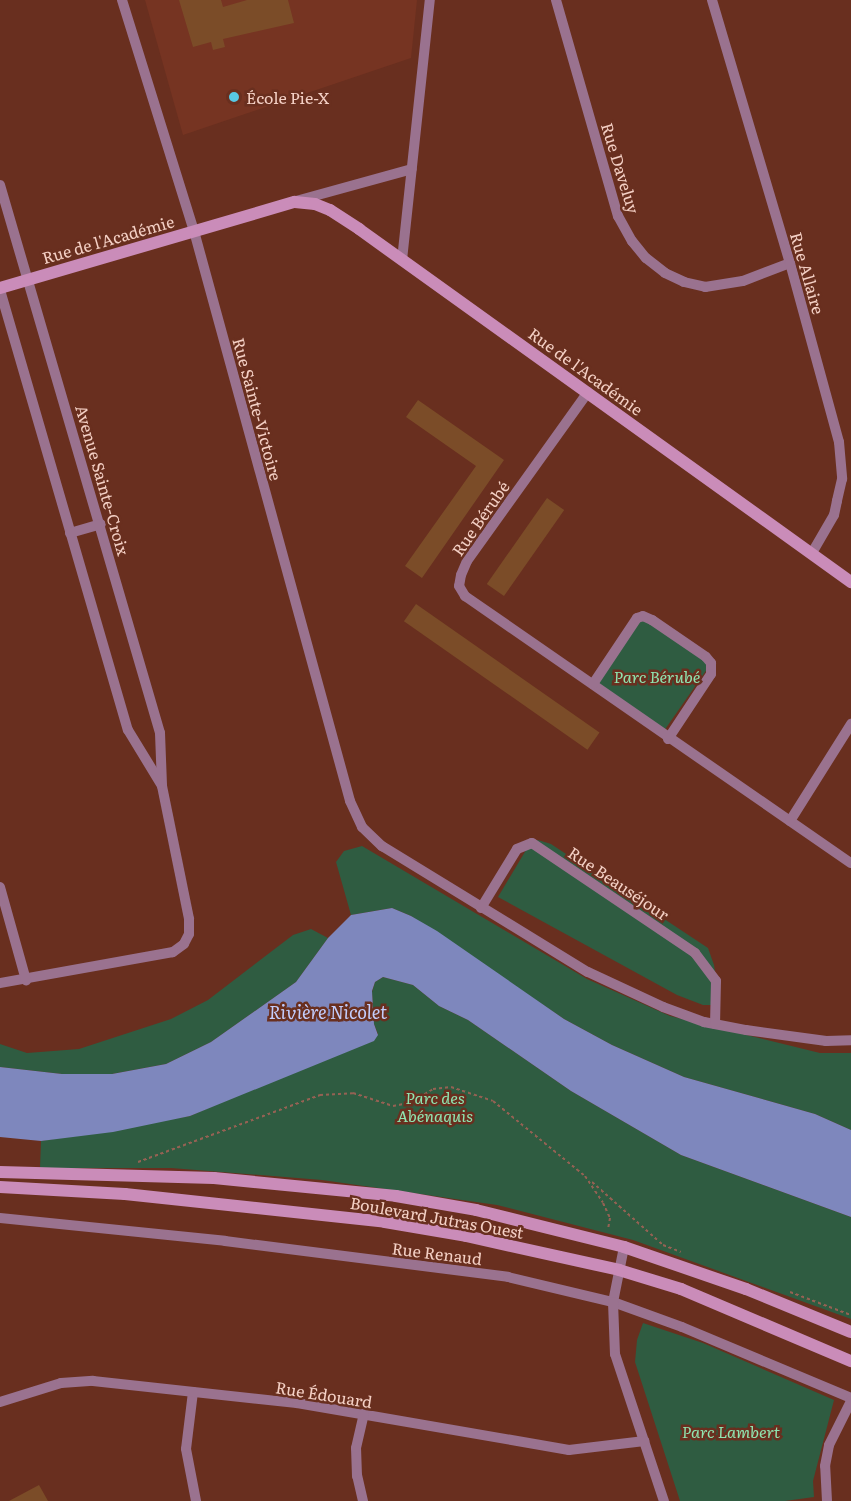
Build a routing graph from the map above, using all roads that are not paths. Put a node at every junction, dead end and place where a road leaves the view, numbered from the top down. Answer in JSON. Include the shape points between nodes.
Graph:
{"nodes":[{"id":1,"x":122,"y":0,"type":"edge"},
{"id":2,"x":430,"y":0,"type":"edge"},
{"id":3,"x":556,"y":0,"type":"edge"},
{"id":4,"x":712,"y":0,"type":"edge"},
{"id":5,"x":412,"y":169,"type":"junction"},
{"id":6,"x":0,"y":184,"type":"edge"},
{"id":7,"x":295,"y":202,"type":"junction"},
{"id":8,"x":194,"y":231,"type":"junction"},
{"id":9,"x":402,"y":260,"type":"junction"},
{"id":10,"x":790,"y":263,"type":"junction"},
{"id":11,"x":28,"y":280,"type":"junction"},
{"id":12,"x":0,"y":289,"type":"edge"},
{"id":13,"x":588,"y":392,"type":"junction"},
{"id":14,"x":101,"y":524,"type":"junction"},
{"id":15,"x":70,"y":533,"type":"junction"},
{"id":16,"x":812,"y":553,"type":"junction"},
{"id":17,"x":851,"y":582,"type":"edge"},
{"id":18,"x":593,"y":684,"type":"junction"},
{"id":19,"x":851,"y":724,"type":"edge"},
{"id":20,"x":668,"y":739,"type":"junction"},
{"id":21,"x":162,"y":786,"type":"junction"},
{"id":22,"x":790,"y":820,"type":"junction"},
{"id":23,"x":851,"y":863,"type":"edge"},
{"id":24,"x":0,"y":887,"type":"edge"},
{"id":25,"x":482,"y":908,"type":"junction"},
{"id":26,"x":26,"y":980,"type":"junction"},
{"id":27,"x":0,"y":983,"type":"edge"},
{"id":28,"x":715,"y":1024,"type":"junction"},
{"id":29,"x":851,"y":1040,"type":"edge"},
{"id":30,"x":0,"y":1172,"type":"edge"},
{"id":31,"x":0,"y":1186,"type":"edge"},
{"id":32,"x":0,"y":1218,"type":"edge"},
{"id":33,"x":624,"y":1247,"type":"junction"},
{"id":34,"x":619,"y":1270,"type":"junction"},
{"id":35,"x":613,"y":1302,"type":"junction"},
{"id":36,"x":851,"y":1332,"type":"edge"},
{"id":37,"x":851,"y":1361,"type":"edge"},
{"id":38,"x":193,"y":1392,"type":"junction"},
{"id":39,"x":851,"y":1400,"type":"edge"},
{"id":40,"x":0,"y":1402,"type":"edge"},
{"id":41,"x":364,"y":1414,"type":"junction"},
{"id":42,"x":644,"y":1441,"type":"junction"},
{"id":43,"x":196,"y":1501,"type":"edge"},
{"id":44,"x":363,"y":1501,"type":"edge"},
{"id":45,"x":664,"y":1501,"type":"edge"},
{"id":46,"x":827,"y":1501,"type":"edge"}],
"edges":[{"from":1,"to":8,"type":"street","name":"Rue Sainte-Victoire"},
{"from":2,"to":5,"type":"street"},
{"from":3,"to":10,"type":"street","name":"Rue Daveluy","via":[[618,216],[646,258],[665,273],[705,287],[743,281]]},
{"from":4,"to":10,"type":"street","name":"Rue Allaire"},
{"from":5,"to":7,"type":"street","name":"Rue de l'Académie"},
{"from":5,"to":9,"type":"street"},
{"from":6,"to":11,"type":"street","name":"Avenue Sainte-Croix"},
{"from":7,"to":8,"type":"main road","name":"Rue de l'Académie"},
{"from":7,"to":9,"type":"main road","name":"Rue de l'Académie","via":[[330,210]]},
{"from":8,"to":11,"type":"main road","name":"Rue de l'Académie"},
{"from":8,"to":25,"type":"street","name":"Rue Sainte-Victoire","via":[[350,801],[362,827],[382,846]]},
{"from":9,"to":13,"type":"main road","name":"Rue de l'Académie"},
{"from":10,"to":16,"type":"street","name":"Rue Allaire","via":[[842,462],[834,515]]},
{"from":11,"to":12,"type":"main road","name":"Rue de l'Académie"},
{"from":11,"to":14,"type":"street","name":"Avenue Sainte-Croix"},
{"from":12,"to":15,"type":"street","name":"Avenue Sainte-Croix"},
{"from":13,"to":16,"type":"main road","name":"Rue de l'Académie"},
{"from":13,"to":18,"type":"street","name":"Rue Bérubé","via":[[467,561],[459,586],[465,596]]},
{"from":14,"to":15,"type":"street"},
{"from":14,"to":21,"type":"street","name":"Avenue Sainte-Croix","via":[[160,733]]},
{"from":15,"to":21,"type":"street","name":"Avenue Sainte-Croix","via":[[128,730]]},
{"from":16,"to":17,"type":"main road","name":"Rue de l'Académie"},
{"from":18,"to":20,"type":"street","name":"Rue Bérubé"},
{"from":18,"to":20,"type":"street","via":[[637,618],[643,616],[706,657],[711,663],[711,674]]},
{"from":19,"to":22,"type":"street"},
{"from":20,"to":22,"type":"street","name":"Rue Bérubé"},
{"from":21,"to":26,"type":"street","name":"Avenue Sainte-Croix","via":[[189,920],[184,944],[173,952]]},
{"from":22,"to":23,"type":"street","name":"Rue Bérubé"},
{"from":24,"to":26,"type":"street"},
{"from":25,"to":28,"type":"street","via":[[588,972],[663,1007]]},
{"from":25,"to":28,"type":"street","name":"Rue Beauséjour","via":[[517,849],[532,843],[695,953],[716,981]]},
{"from":26,"to":27,"type":"street"},
{"from":28,"to":29,"type":"street","via":[[793,1037]]},
{"from":30,"to":33,"type":"main road","name":"Boulevard Jutras Ouest","via":[[214,1178],[385,1195],[476,1209]]},
{"from":31,"to":34,"type":"main road","name":"Boulevard Jutras Ouest","via":[[125,1194],[385,1222]]},
{"from":32,"to":35,"type":"street","name":"Rue Renaud","via":[[491,1274]]},
{"from":33,"to":34,"type":"street"},
{"from":33,"to":36,"type":"main road","name":"Boulevard Jutras Ouest","via":[[746,1289]]},
{"from":34,"to":35,"type":"street"},
{"from":34,"to":37,"type":"main road","name":"Boulevard Jutras Ouest","via":[[681,1289]]},
{"from":35,"to":39,"type":"street","name":"Rue Renaud","via":[[710,1337]]},
{"from":35,"to":42,"type":"street","via":[[615,1354]]},
{"from":38,"to":40,"type":"street","name":"Rue Édouard","via":[[77,1382],[61,1383]]},
{"from":38,"to":41,"type":"street","name":"Rue Édouard"},
{"from":38,"to":43,"type":"street","via":[[186,1449]]},
{"from":39,"to":46,"type":"street","via":[[829,1445],[825,1466]]},
{"from":41,"to":42,"type":"street","name":"Rue Édouard","via":[[569,1450]]},
{"from":41,"to":44,"type":"street","via":[[356,1448]]},
{"from":42,"to":45,"type":"street"}]}
